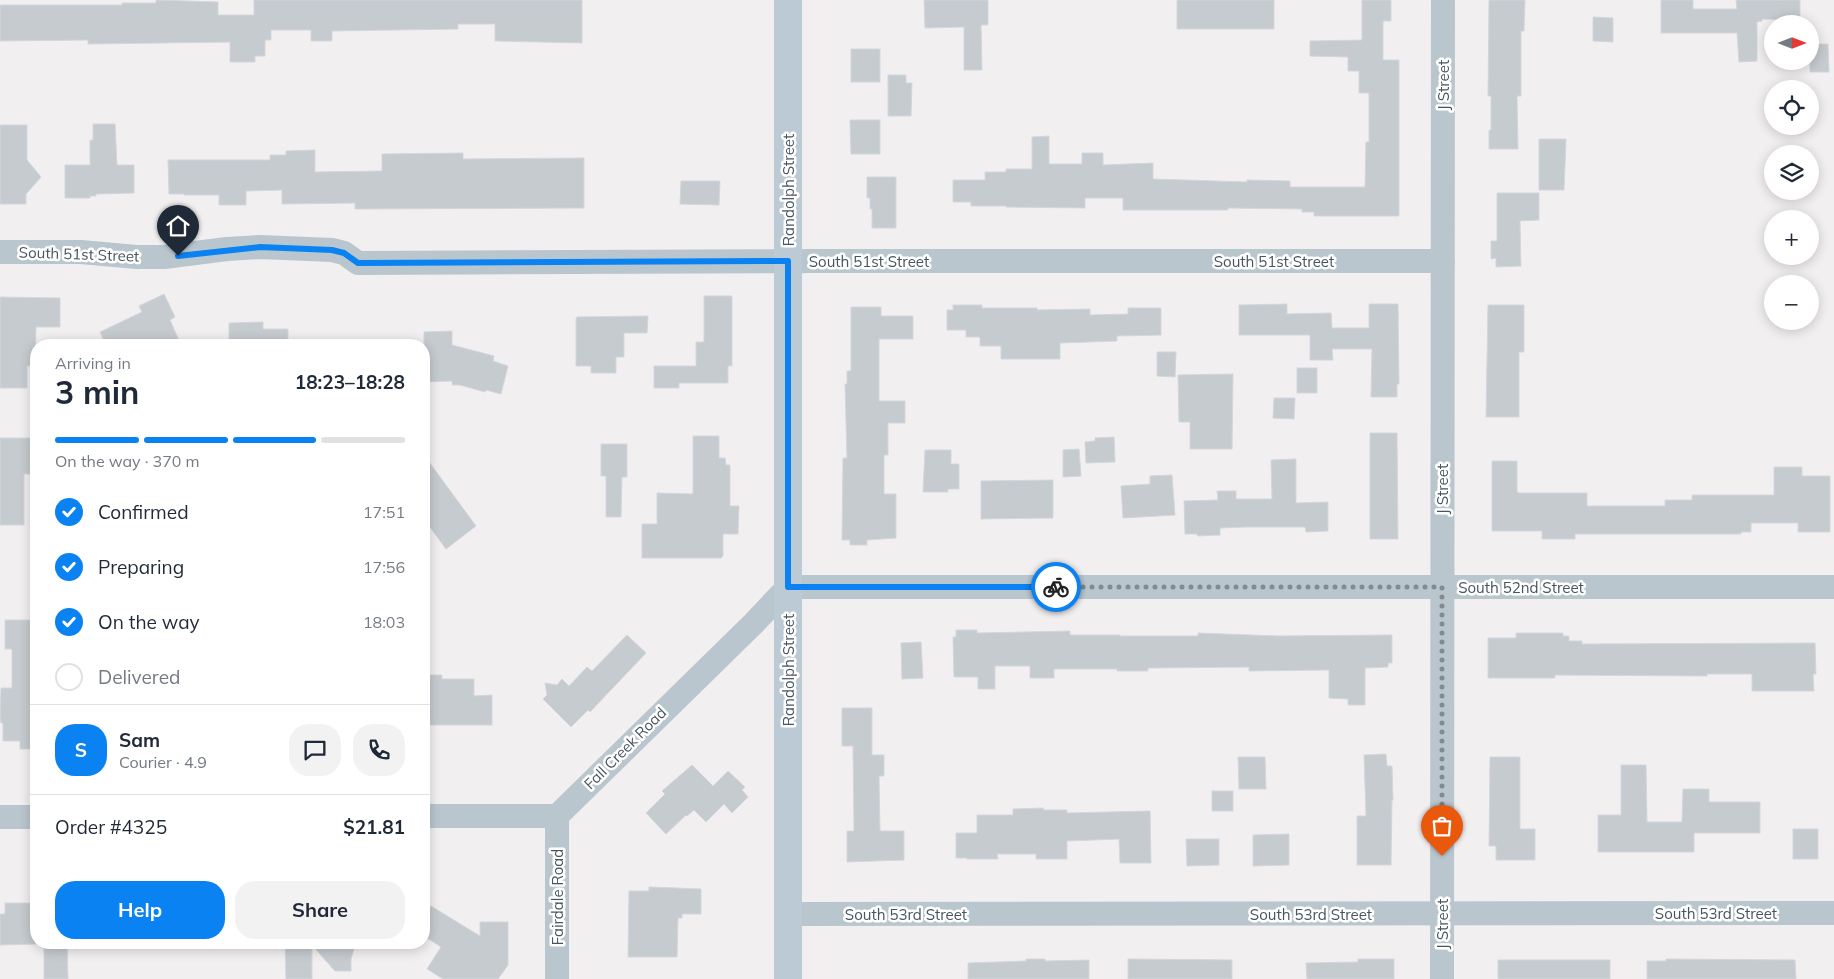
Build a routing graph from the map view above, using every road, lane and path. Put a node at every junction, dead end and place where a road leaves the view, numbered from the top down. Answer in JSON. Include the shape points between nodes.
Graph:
{"nodes":[{"id":1,"x":788,"y":0,"type":"edge"},
{"id":2,"x":1443,"y":0,"type":"edge"},
{"id":3,"x":0,"y":252,"type":"edge"},
{"id":4,"x":788,"y":261,"type":"junction"},
{"id":5,"x":1443,"y":261,"type":"junction"},
{"id":6,"x":1834,"y":586,"type":"edge"},
{"id":7,"x":788,"y":587,"type":"junction"},
{"id":8,"x":1442,"y":587,"type":"junction"},
{"id":9,"x":430,"y":816,"type":"edge"},
{"id":10,"x":557,"y":816,"type":"junction"},
{"id":11,"x":0,"y":817,"type":"edge"},
{"id":12,"x":30,"y":817,"type":"edge"},
{"id":13,"x":1834,"y":913,"type":"edge"},
{"id":14,"x":788,"y":914,"type":"junction"},
{"id":15,"x":1442,"y":914,"type":"junction"},
{"id":16,"x":557,"y":979,"type":"edge"},
{"id":17,"x":788,"y":979,"type":"edge"},
{"id":18,"x":1442,"y":979,"type":"edge"}],
"edges":[{"from":1,"to":4,"type":"main road","name":"Randolph Street"},
{"from":2,"to":5,"type":"street","name":"J Street"},
{"from":3,"to":4,"type":"street","name":"South 51st Street","via":[[164,257],[260,247],[332,250],[344,253],[358,263]]},
{"from":4,"to":5,"type":"street","name":"South 51st Street"},
{"from":4,"to":7,"type":"main road","name":"Randolph Street"},
{"from":5,"to":8,"type":"street","name":"J Street"},
{"from":6,"to":8,"type":"street","name":"South 52nd Street"},
{"from":7,"to":8,"type":"street","name":"South 52nd Street"},
{"from":7,"to":10,"type":"street","name":"Fall Creek Road"},
{"from":7,"to":14,"type":"main road","name":"Randolph Street"},
{"from":8,"to":15,"type":"street","name":"J Street"},
{"from":9,"to":10,"type":"street"},
{"from":10,"to":16,"type":"street","name":"Fairdale Road"},
{"from":11,"to":12,"type":"street"},
{"from":13,"to":15,"type":"street","name":"South 53rd Street"},
{"from":14,"to":15,"type":"street","name":"South 53rd Street"},
{"from":14,"to":17,"type":"main road","name":"Randolph Street"},
{"from":15,"to":18,"type":"street","name":"J Street"}]}
